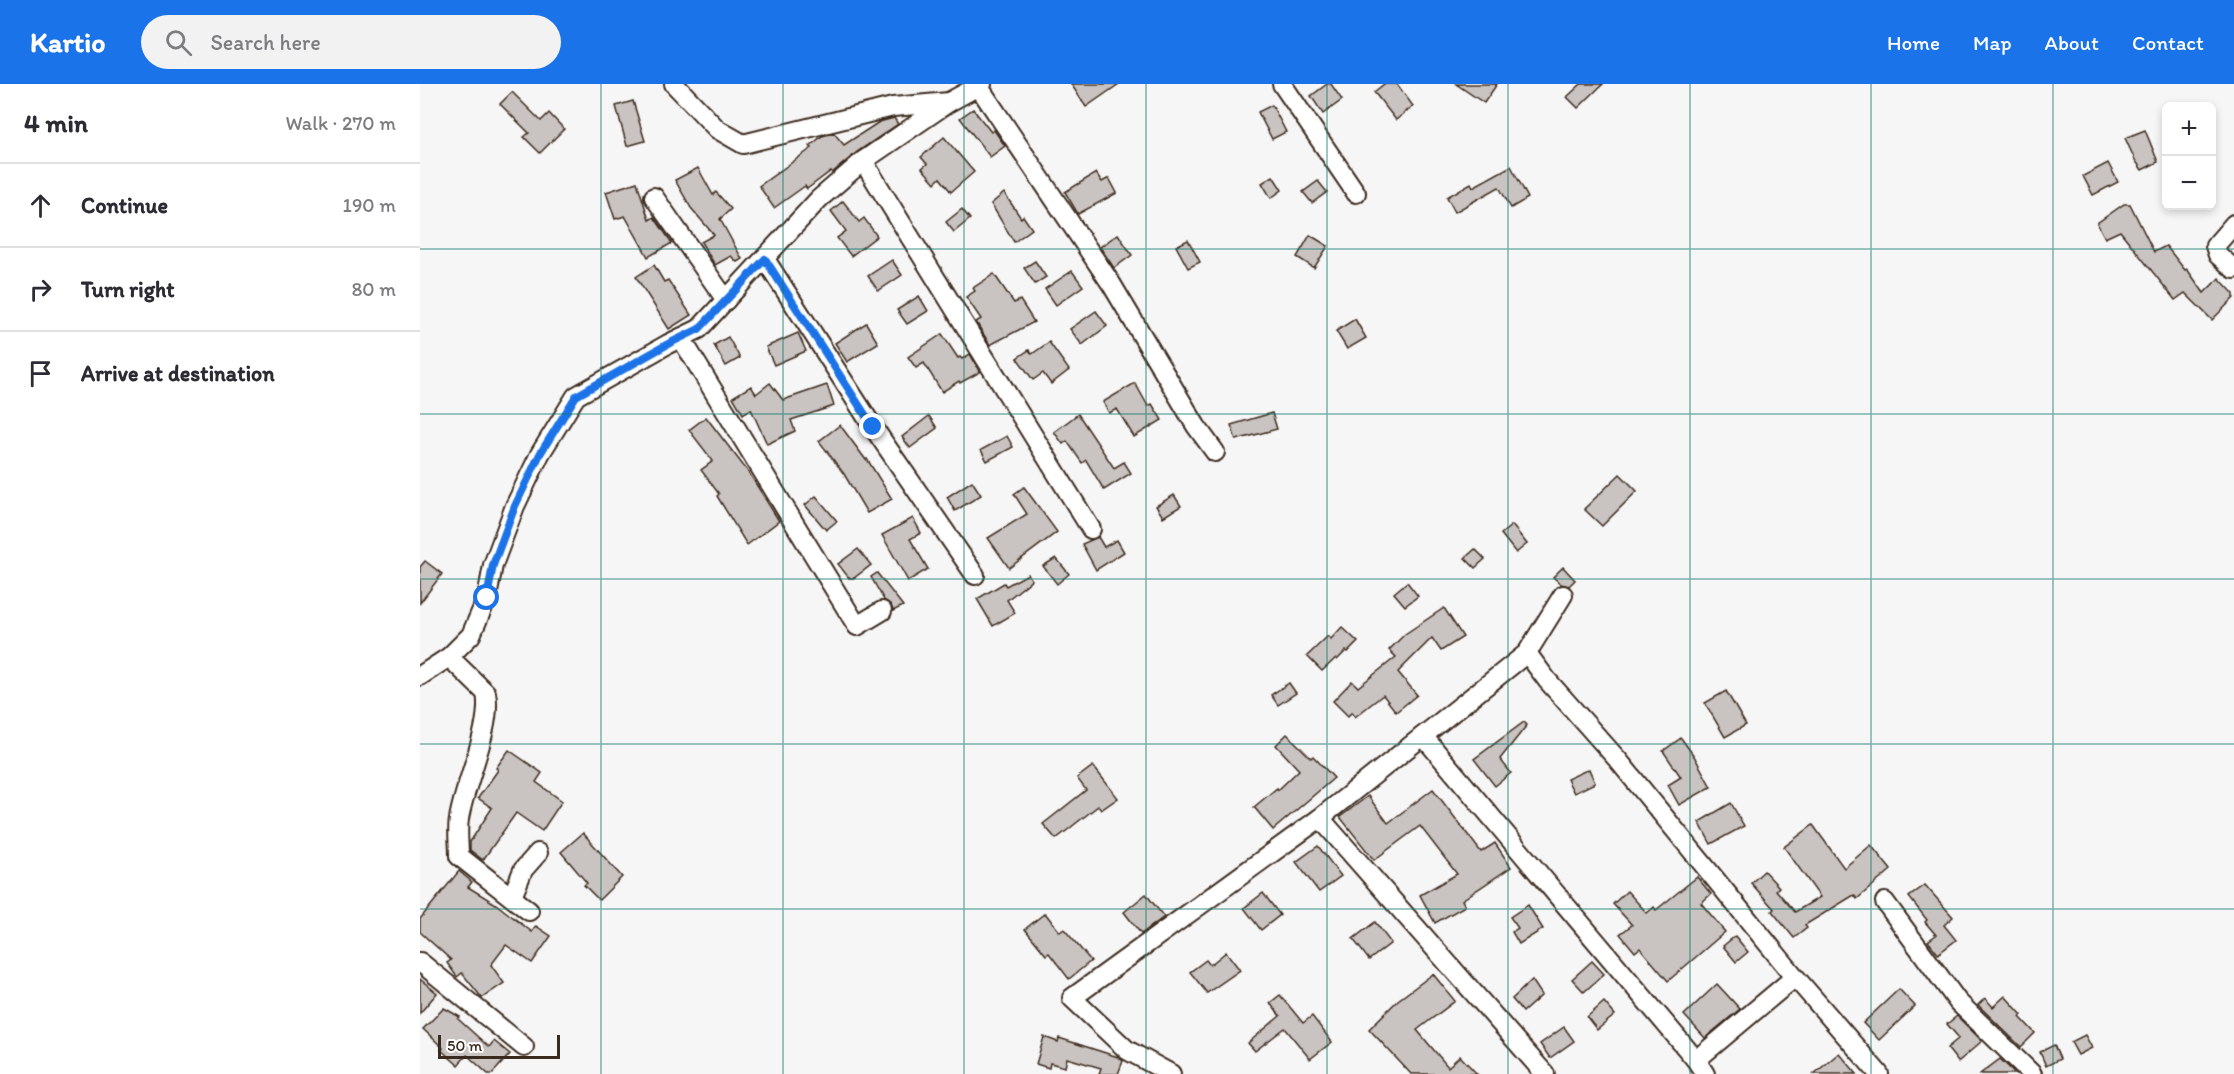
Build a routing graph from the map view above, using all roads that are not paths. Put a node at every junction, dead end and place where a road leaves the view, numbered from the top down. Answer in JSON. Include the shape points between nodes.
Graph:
{"nodes":[{"id":1,"x":674,"y":84,"type":"edge"},
{"id":2,"x":1282,"y":84,"type":"edge"},
{"id":3,"x":980,"y":85,"type":"edge"},
{"id":4,"x":949,"y":102,"type":"junction"},
{"id":5,"x":863,"y":161,"type":"junction"},
{"id":6,"x":1356,"y":193,"type":"dead end"},
{"id":7,"x":654,"y":197,"type":"dead end"},
{"id":8,"x":2234,"y":224,"type":"edge"},
{"id":9,"x":765,"y":259,"type":"junction"},
{"id":10,"x":2234,"y":269,"type":"edge"},
{"id":11,"x":726,"y":300,"type":"junction"},
{"id":12,"x":681,"y":338,"type":"junction"},
{"id":13,"x":1215,"y":452,"type":"dead end"},
{"id":14,"x":1091,"y":529,"type":"dead end"},
{"id":15,"x":975,"y":575,"type":"dead end"},
{"id":16,"x":1563,"y":595,"type":"dead end"},
{"id":17,"x":882,"y":611,"type":"dead end"},
{"id":18,"x":1527,"y":653,"type":"junction"},
{"id":19,"x":449,"y":657,"type":"junction"},
{"id":20,"x":420,"y":676,"type":"edge"},
{"id":21,"x":1423,"y":736,"type":"junction"},
{"id":22,"x":1320,"y":818,"type":"junction"},
{"id":23,"x":538,"y":853,"type":"dead end"},
{"id":24,"x":512,"y":897,"type":"junction"},
{"id":25,"x":1885,"y":902,"type":"dead end"},
{"id":26,"x":528,"y":911,"type":"dead end"},
{"id":27,"x":420,"y":962,"type":"edge"},
{"id":28,"x":1795,"y":978,"type":"junction"},
{"id":29,"x":524,"y":1047,"type":"dead end"},
{"id":30,"x":1701,"y":1067,"type":"edge"},
{"id":31,"x":1171,"y":1074,"type":"edge"},
{"id":32,"x":1545,"y":1074,"type":"edge"},
{"id":33,"x":1879,"y":1074,"type":"edge"},
{"id":34,"x":2032,"y":1074,"type":"edge"}],
"edges":[{"from":1,"to":4,"type":"street","via":[[717,129],[743,144],[893,107]]},
{"from":2,"to":6,"type":"street"},
{"from":3,"to":4,"type":"street"},
{"from":3,"to":13,"type":"street","via":[[1112,285]]},
{"from":4,"to":5,"type":"street"},
{"from":5,"to":9,"type":"street","via":[[819,198]]},
{"from":5,"to":14,"type":"street"},
{"from":7,"to":11,"type":"street"},
{"from":8,"to":10,"type":"street","via":[[2215,246],[2218,255]]},
{"from":9,"to":11,"type":"street"},
{"from":9,"to":15,"type":"street","via":[[873,427]]},
{"from":11,"to":12,"type":"street","via":[[699,329]]},
{"from":12,"to":17,"type":"street","via":[[857,626]]},
{"from":12,"to":19,"type":"street","via":[[576,396],[540,454],[515,506],[493,565],[487,598],[471,635]]},
{"from":16,"to":18,"type":"street"},
{"from":18,"to":21,"type":"street"},
{"from":18,"to":28,"type":"street"},
{"from":19,"to":20,"type":"street"},
{"from":19,"to":24,"type":"street","via":[[486,693],[487,701],[458,819],[459,856]]},
{"from":21,"to":22,"type":"street"},
{"from":21,"to":30,"type":"street"},
{"from":22,"to":31,"type":"street","via":[[1072,998],[1127,1050]]},
{"from":22,"to":32,"type":"street"},
{"from":23,"to":24,"type":"street","via":[[523,870]]},
{"from":24,"to":26,"type":"street"},
{"from":25,"to":34,"type":"street","via":[[1958,1002]]},
{"from":27,"to":29,"type":"street"},
{"from":28,"to":30,"type":"street"},
{"from":28,"to":33,"type":"street"}]}
